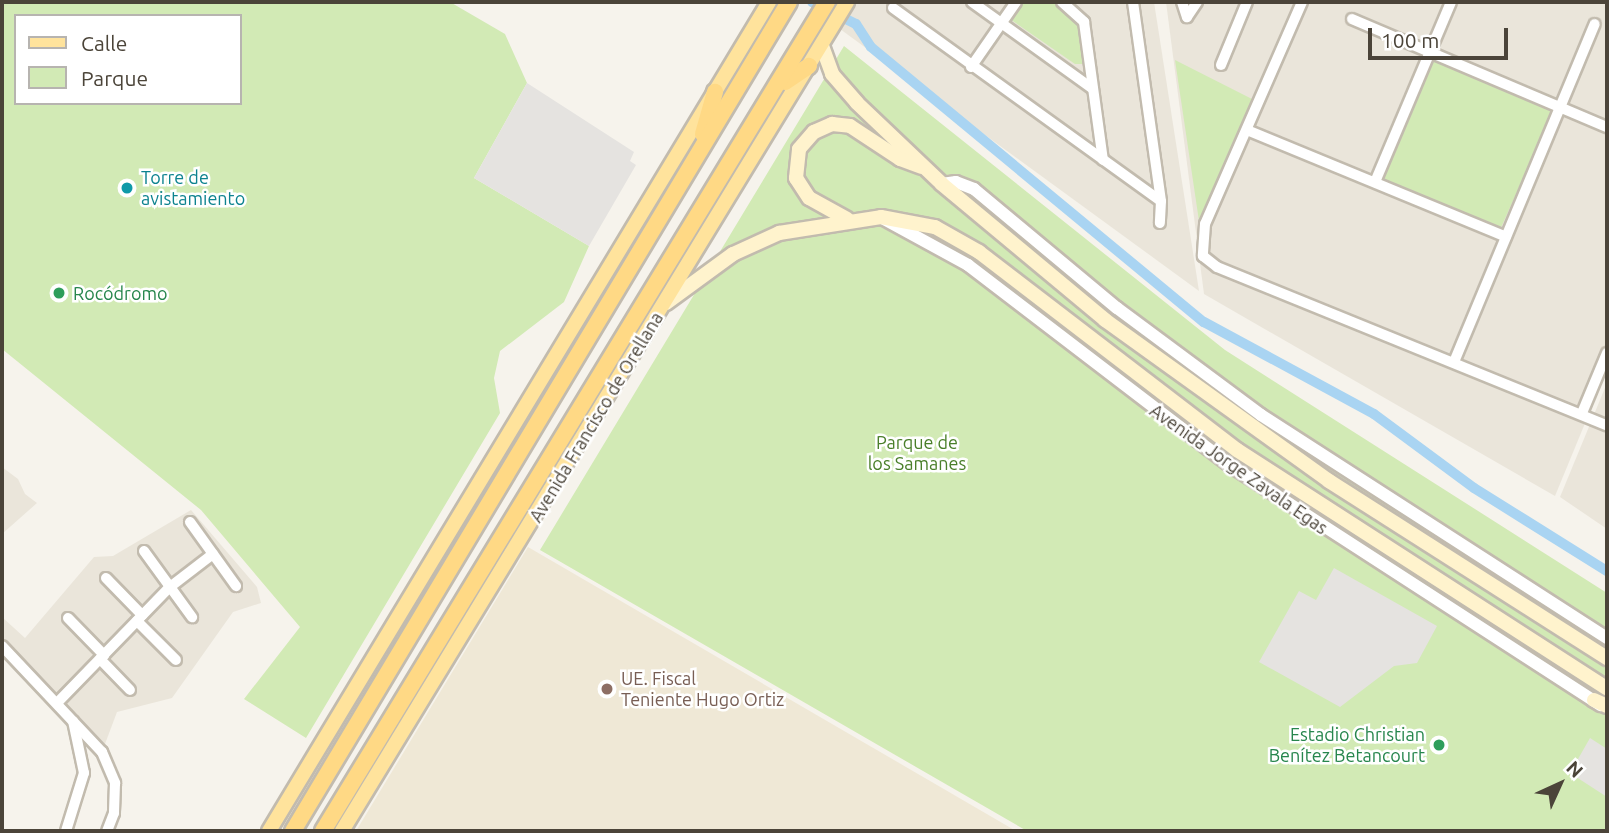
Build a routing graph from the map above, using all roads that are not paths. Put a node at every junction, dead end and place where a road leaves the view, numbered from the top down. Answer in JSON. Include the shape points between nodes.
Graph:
{"nodes":[{"id":1,"x":769,"y":2,"type":"edge"},
{"id":2,"x":827,"y":2,"type":"edge"},
{"id":3,"x":846,"y":2,"type":"edge"},
{"id":4,"x":972,"y":2,"type":"edge"},
{"id":5,"x":1016,"y":2,"type":"edge"},
{"id":6,"x":1062,"y":2,"type":"edge"},
{"id":7,"x":1133,"y":2,"type":"edge"},
{"id":8,"x":1181,"y":2,"type":"edge"},
{"id":9,"x":1197,"y":2,"type":"edge"},
{"id":10,"x":1247,"y":2,"type":"edge"},
{"id":11,"x":1302,"y":2,"type":"edge"},
{"id":12,"x":1451,"y":2,"type":"edge"},
{"id":13,"x":788,"y":3,"type":"edge"},
{"id":14,"x":893,"y":8,"type":"dead end"},
{"id":15,"x":1352,"y":19,"type":"dead end"},
{"id":16,"x":1001,"y":23,"type":"junction"},
{"id":17,"x":1595,"y":24,"type":"dead end"},
{"id":18,"x":825,"y":40,"type":"junction"},
{"id":19,"x":1430,"y":52,"type":"junction"},
{"id":20,"x":1222,"y":65,"type":"dead end"},
{"id":21,"x":809,"y":66,"type":"junction"},
{"id":22,"x":971,"y":67,"type":"junction"},
{"id":23,"x":1093,"y":89,"type":"junction"},
{"id":24,"x":775,"y":91,"type":"junction"},
{"id":25,"x":715,"y":92,"type":"junction"},
{"id":26,"x":1560,"y":107,"type":"junction"},
{"id":27,"x":1607,"y":127,"type":"edge"},
{"id":28,"x":1248,"y":130,"type":"junction"},
{"id":29,"x":697,"y":155,"type":"junction"},
{"id":30,"x":1103,"y":160,"type":"junction"},
{"id":31,"x":927,"y":169,"type":"junction"},
{"id":32,"x":1375,"y":182,"type":"junction"},
{"id":33,"x":942,"y":184,"type":"junction"},
{"id":34,"x":1161,"y":201,"type":"junction"},
{"id":35,"x":881,"y":217,"type":"junction"},
{"id":36,"x":847,"y":219,"type":"junction"},
{"id":37,"x":1160,"y":223,"type":"dead end"},
{"id":38,"x":1506,"y":237,"type":"junction"},
{"id":39,"x":664,"y":304,"type":"junction"},
{"id":40,"x":1607,"y":353,"type":"edge"},
{"id":41,"x":1454,"y":362,"type":"junction"},
{"id":42,"x":1582,"y":413,"type":"junction"},
{"id":43,"x":1607,"y":425,"type":"edge"},
{"id":44,"x":190,"y":522,"type":"dead end"},
{"id":45,"x":144,"y":551,"type":"dead end"},
{"id":46,"x":213,"y":554,"type":"junction"},
{"id":47,"x":106,"y":578,"type":"dead end"},
{"id":48,"x":236,"y":586,"type":"dead end"},
{"id":49,"x":170,"y":587,"type":"junction"},
{"id":50,"x":192,"y":617,"type":"dead end"},
{"id":51,"x":68,"y":618,"type":"dead end"},
{"id":52,"x":140,"y":618,"type":"junction"},
{"id":53,"x":1607,"y":638,"type":"edge"},
{"id":54,"x":2,"y":646,"type":"edge"},
{"id":55,"x":102,"y":657,"type":"junction"},
{"id":56,"x":1607,"y":658,"type":"edge"},
{"id":57,"x":176,"y":660,"type":"dead end"},
{"id":58,"x":1607,"y":688,"type":"edge"},
{"id":59,"x":130,"y":690,"type":"dead end"},
{"id":60,"x":57,"y":703,"type":"junction"},
{"id":61,"x":1603,"y":705,"type":"edge"},
{"id":62,"x":73,"y":721,"type":"junction"},
{"id":63,"x":66,"y":831,"type":"edge"},
{"id":64,"x":107,"y":831,"type":"edge"},
{"id":65,"x":269,"y":831,"type":"edge"},
{"id":66,"x":293,"y":831,"type":"edge"},
{"id":67,"x":323,"y":831,"type":"edge"},
{"id":68,"x":342,"y":831,"type":"edge"}],
"edges":[{"from":1,"to":25,"type":"main road"},
{"from":2,"to":24,"type":"highway","name":"Avenida Francisco de Orellana"},
{"from":3,"to":18,"type":"main road","name":"Avenida Francisco de Orellana"},
{"from":4,"to":16,"type":"street"},
{"from":5,"to":16,"type":"street"},
{"from":6,"to":23,"type":"street","via":[[1083,19]]},
{"from":7,"to":34,"type":"street"},
{"from":8,"to":9,"type":"street","via":[[1187,16]]},
{"from":10,"to":20,"type":"street"},
{"from":11,"to":28,"type":"street"},
{"from":12,"to":19,"type":"street"},
{"from":13,"to":29,"type":"highway"},
{"from":14,"to":22,"type":"street"},
{"from":15,"to":19,"type":"street"},
{"from":16,"to":22,"type":"street"},
{"from":16,"to":23,"type":"street"},
{"from":17,"to":26,"type":"street"},
{"from":18,"to":21,"type":"main road","name":"Avenida Francisco de Orellana"},
{"from":18,"to":31,"type":"main road","via":[[836,79]]},
{"from":19,"to":26,"type":"street"},
{"from":19,"to":32,"type":"street"},
{"from":21,"to":24,"type":"highway"},
{"from":21,"to":39,"type":"main road","name":"Avenida Francisco de Orellana"},
{"from":22,"to":30,"type":"street"},
{"from":23,"to":30,"type":"street"},
{"from":24,"to":67,"type":"highway","name":"Avenida Francisco de Orellana"},
{"from":25,"to":29,"type":"highway"},
{"from":25,"to":65,"type":"main road"},
{"from":26,"to":27,"type":"street"},
{"from":26,"to":38,"type":"street"},
{"from":28,"to":32,"type":"street"},
{"from":28,"to":41,"type":"street","via":[[1202,236],[1200,252],[1206,261]]},
{"from":29,"to":66,"type":"highway"},
{"from":30,"to":34,"type":"street"},
{"from":31,"to":33,"type":"main road"},
{"from":31,"to":36,"type":"main road","via":[[900,159],[850,125],[832,124],[814,132],[795,161],[799,184],[818,205]]},
{"from":32,"to":38,"type":"street"},
{"from":33,"to":53,"type":"street","via":[[974,188],[1117,308],[1261,415]]},
{"from":33,"to":56,"type":"main road","via":[[1105,320],[1252,429]]},
{"from":34,"to":37,"type":"street"},
{"from":35,"to":36,"type":"main road","name":"Avenida Jorge Zavala Egas"},
{"from":35,"to":58,"type":"main road","name":"Avenida Jorge Zavala Egas","via":[[935,227],[959,239],[1237,450]]},
{"from":35,"to":61,"type":"street","name":"Avenida Jorge Zavala Egas","via":[[968,265],[1228,464]]},
{"from":36,"to":39,"type":"main road","name":"Avenida Jorge Zavala Egas","via":[[763,239],[710,269]]},
{"from":38,"to":41,"type":"street"},
{"from":39,"to":68,"type":"main road","name":"Avenida Francisco de Orellana"},
{"from":40,"to":42,"type":"street"},
{"from":41,"to":42,"type":"street"},
{"from":42,"to":43,"type":"street"},
{"from":44,"to":46,"type":"street"},
{"from":45,"to":49,"type":"street"},
{"from":46,"to":48,"type":"street"},
{"from":46,"to":49,"type":"street"},
{"from":47,"to":52,"type":"street"},
{"from":49,"to":50,"type":"street"},
{"from":49,"to":52,"type":"street"},
{"from":51,"to":55,"type":"street"},
{"from":52,"to":55,"type":"street"},
{"from":52,"to":57,"type":"street"},
{"from":54,"to":60,"type":"street"},
{"from":55,"to":59,"type":"street"},
{"from":55,"to":60,"type":"street"},
{"from":60,"to":62,"type":"street"},
{"from":62,"to":63,"type":"street","via":[[85,773]]},
{"from":62,"to":64,"type":"street","via":[[102,752],[116,783],[114,813]]}]}
